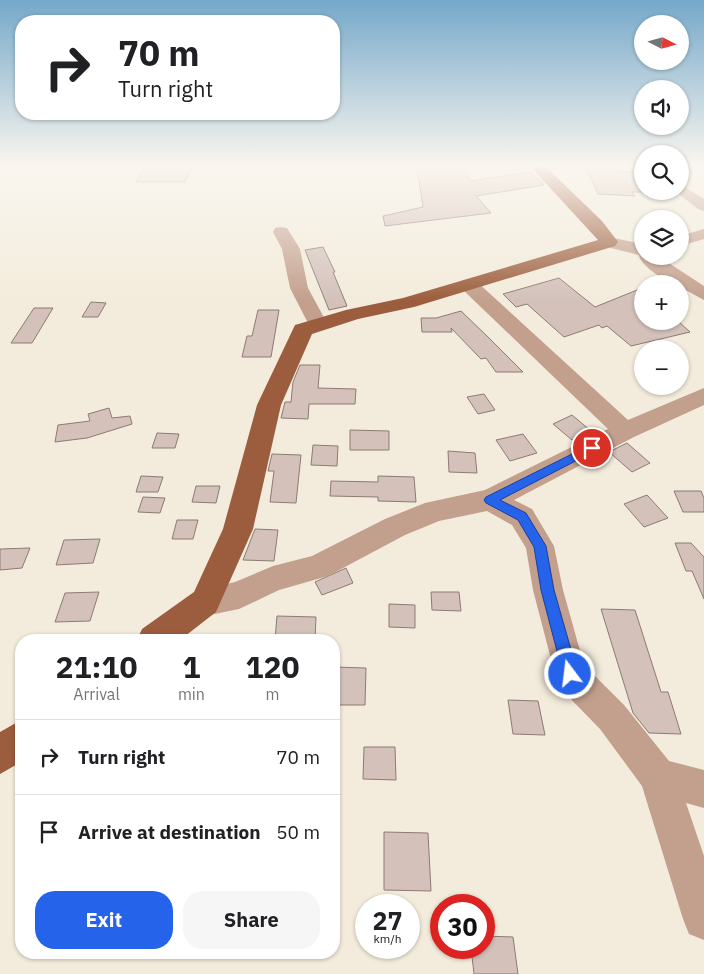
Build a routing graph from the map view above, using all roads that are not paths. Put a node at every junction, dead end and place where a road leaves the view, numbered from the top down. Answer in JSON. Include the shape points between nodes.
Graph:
{"nodes":[{"id":1,"x":581,"y":210,"type":"edge"},
{"id":2,"x":281,"y":232,"type":"dead end"},
{"id":3,"x":704,"y":234,"type":"edge"},
{"id":4,"x":689,"y":238,"type":"edge"},
{"id":5,"x":609,"y":242,"type":"junction"},
{"id":6,"x":634,"y":247,"type":"edge"},
{"id":7,"x":657,"y":265,"type":"edge"},
{"id":8,"x":469,"y":285,"type":"junction"},
{"id":9,"x":704,"y":294,"type":"edge"},
{"id":10,"x":318,"y":325,"type":"junction"},
{"id":11,"x":704,"y":396,"type":"edge"},
{"id":12,"x":626,"y":431,"type":"junction"},
{"id":13,"x":490,"y":500,"type":"junction"},
{"id":14,"x":205,"y":602,"type":"junction"},
{"id":15,"x":162,"y":634,"type":"edge"},
{"id":16,"x":15,"y":744,"type":"edge"},
{"id":17,"x":0,"y":755,"type":"edge"},
{"id":18,"x":658,"y":776,"type":"junction"},
{"id":19,"x":704,"y":789,"type":"edge"},
{"id":20,"x":704,"y":919,"type":"edge"}],
"edges":[{"from":1,"to":5,"type":"main road"},
{"from":2,"to":10,"type":"street","via":[[291,249],[299,288]]},
{"from":3,"to":4,"type":"street"},
{"from":5,"to":6,"type":"street"},
{"from":5,"to":8,"type":"main road"},
{"from":7,"to":9,"type":"street"},
{"from":8,"to":10,"type":"main road"},
{"from":8,"to":12,"type":"street"},
{"from":10,"to":14,"type":"main road","via":[[303,330],[269,405],[238,529]]},
{"from":11,"to":12,"type":"street"},
{"from":12,"to":13,"type":"street"},
{"from":13,"to":14,"type":"street","via":[[435,511],[395,527],[318,567],[274,579],[239,595]]},
{"from":13,"to":18,"type":"street","via":[[522,517],[540,546],[570,674],[612,717]]},
{"from":14,"to":15,"type":"main road"},
{"from":16,"to":17,"type":"main road"},
{"from":18,"to":19,"type":"street"},
{"from":18,"to":20,"type":"street"}]}
